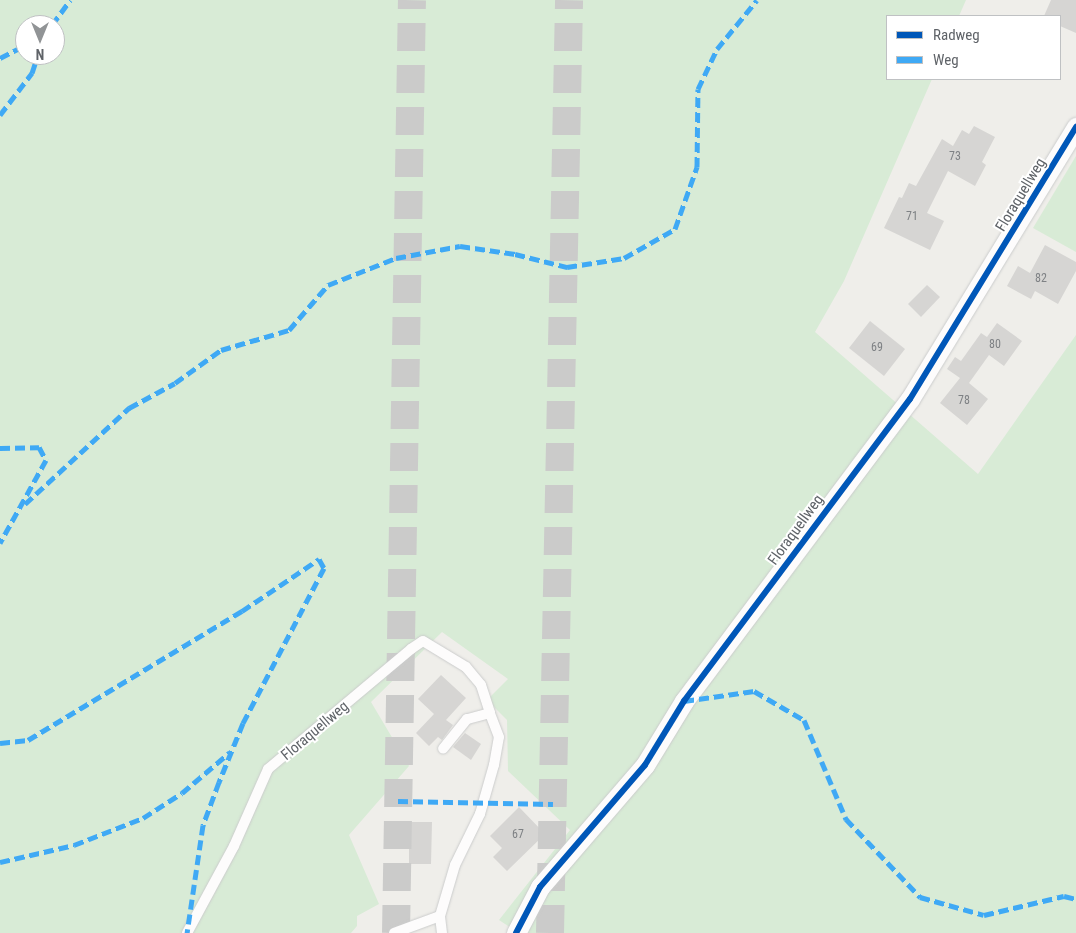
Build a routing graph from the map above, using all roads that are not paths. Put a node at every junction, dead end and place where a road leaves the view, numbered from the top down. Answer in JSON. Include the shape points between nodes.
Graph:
{"nodes":[{"id":1,"x":1076,"y":127,"type":"edge"},
{"id":2,"x":490,"y":713,"type":"junction"},
{"id":3,"x":443,"y":749,"type":"dead end"},
{"id":4,"x":440,"y":916,"type":"junction"},
{"id":5,"x":187,"y":933,"type":"edge"},
{"id":6,"x":394,"y":933,"type":"edge"},
{"id":7,"x":442,"y":933,"type":"edge"},
{"id":8,"x":516,"y":933,"type":"edge"}],
"edges":[{"from":1,"to":8,"type":"street","name":"Floraquellweg","via":[[910,399],[684,701],[645,765],[540,886]]},
{"from":2,"to":3,"type":"lane","via":[[466,718]]},
{"from":2,"to":4,"type":"lane","name":"Floraquellweg","via":[[499,737],[494,765],[480,814],[455,865]]},
{"from":2,"to":5,"type":"lane","name":"Floraquellweg","via":[[481,685],[466,667],[423,641],[411,649],[268,770],[234,846]]},
{"from":4,"to":6,"type":"lane"},
{"from":4,"to":7,"type":"lane","name":"Floraquellweg"}]}
